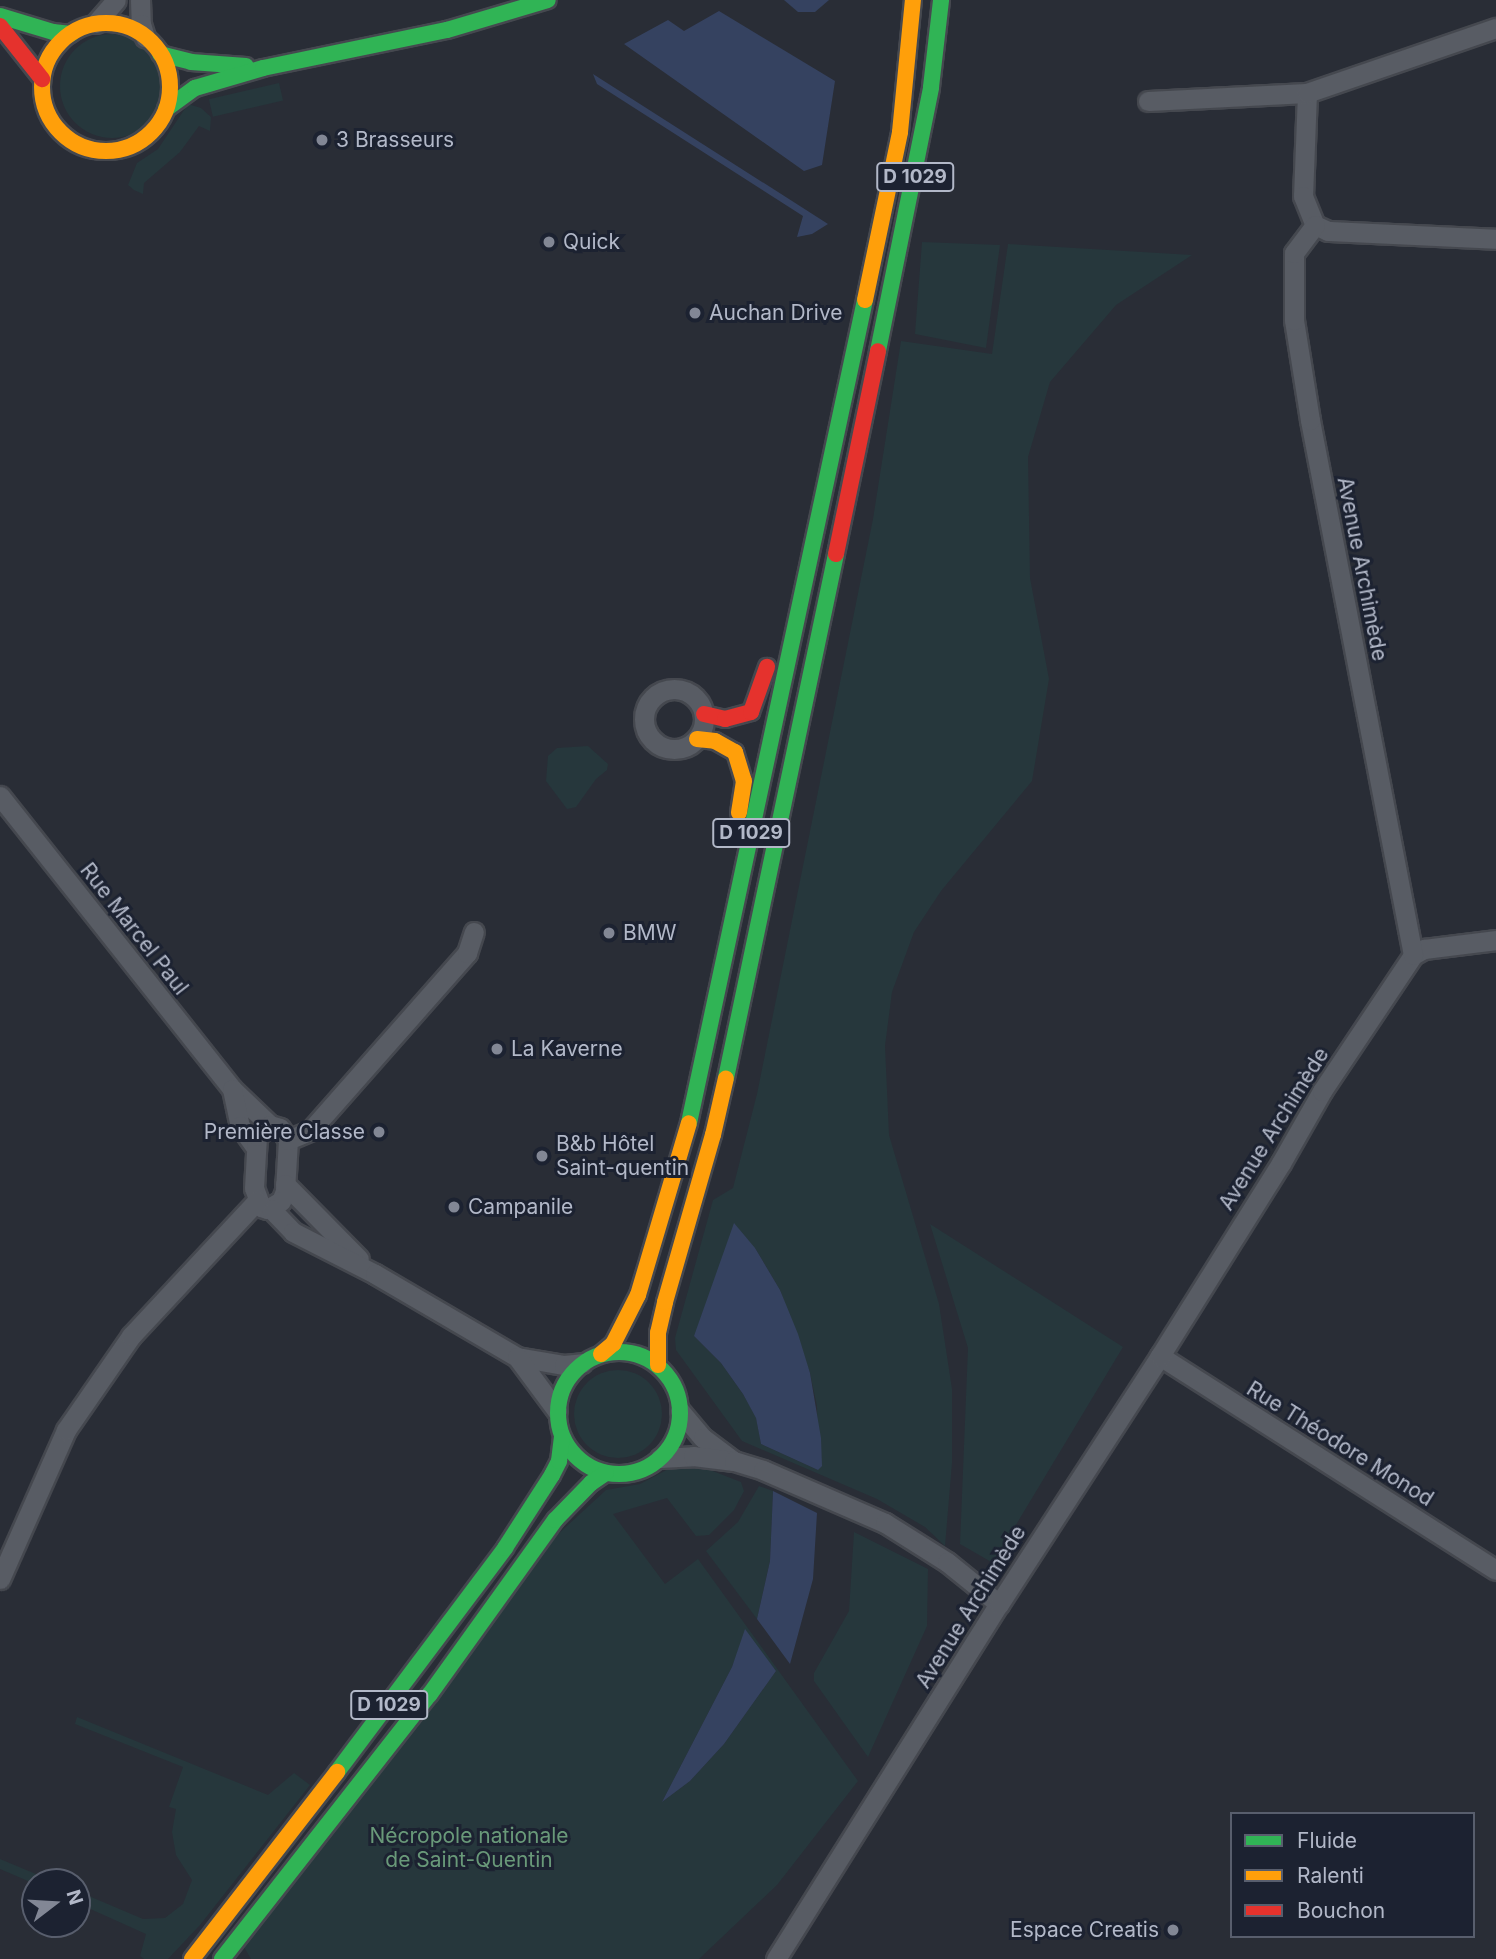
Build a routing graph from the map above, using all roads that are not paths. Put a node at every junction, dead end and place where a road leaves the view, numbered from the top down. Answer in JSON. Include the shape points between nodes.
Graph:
{"nodes":[{"id":1,"x":116,"y":0,"type":"edge"},
{"id":2,"x":141,"y":0,"type":"edge"},
{"id":3,"x":548,"y":0,"type":"edge"},
{"id":4,"x":913,"y":0,"type":"edge"},
{"id":5,"x":941,"y":0,"type":"edge"},
{"id":6,"x":954,"y":0,"type":"edge"},
{"id":7,"x":0,"y":16,"type":"edge"},
{"id":8,"x":96,"y":23,"type":"junction"},
{"id":9,"x":0,"y":26,"type":"edge"},
{"id":10,"x":1496,"y":28,"type":"edge"},
{"id":11,"x":71,"y":34,"type":"junction"},
{"id":12,"x":145,"y":37,"type":"junction"},
{"id":13,"x":160,"y":54,"type":"junction"},
{"id":14,"x":263,"y":68,"type":"junction"},
{"id":15,"x":43,"y":79,"type":"junction"},
{"id":16,"x":930,"y":87,"type":"junction"},
{"id":17,"x":1307,"y":93,"type":"junction"},
{"id":18,"x":1148,"y":102,"type":"dead end"},
{"id":19,"x":166,"y":109,"type":"junction"},
{"id":20,"x":1315,"y":225,"type":"junction"},
{"id":21,"x":1496,"y":239,"type":"edge"},
{"id":22,"x":847,"y":375,"type":"junction"},
{"id":23,"x":781,"y":613,"type":"dead end"},
{"id":24,"x":771,"y":652,"type":"dead end"},
{"id":25,"x":704,"y":714,"type":"junction"},
{"id":26,"x":697,"y":739,"type":"junction"},
{"id":27,"x":0,"y":796,"type":"edge"},
{"id":28,"x":474,"y":932,"type":"dead end"},
{"id":29,"x":1496,"y":940,"type":"edge"},
{"id":30,"x":1413,"y":955,"type":"junction"},
{"id":31,"x":701,"y":1074,"type":"junction"},
{"id":32,"x":232,"y":1089,"type":"junction"},
{"id":33,"x":270,"y":1125,"type":"junction"},
{"id":34,"x":288,"y":1140,"type":"junction"},
{"id":35,"x":256,"y":1147,"type":"junction"},
{"id":36,"x":285,"y":1184,"type":"junction"},
{"id":37,"x":264,"y":1205,"type":"junction"},
{"id":38,"x":374,"y":1274,"type":"junction"},
{"id":39,"x":601,"y":1354,"type":"junction"},
{"id":40,"x":1160,"y":1356,"type":"junction"},
{"id":41,"x":517,"y":1357,"type":"junction"},
{"id":42,"x":582,"y":1363,"type":"junction"},
{"id":43,"x":658,"y":1365,"type":"junction"},
{"id":44,"x":557,"y":1411,"type":"junction"},
{"id":45,"x":680,"y":1411,"type":"junction"},
{"id":46,"x":562,"y":1437,"type":"junction"},
{"id":47,"x":660,"y":1458,"type":"junction"},
{"id":48,"x":734,"y":1461,"type":"junction"},
{"id":49,"x":606,"y":1473,"type":"junction"},
{"id":50,"x":1496,"y":1570,"type":"edge"},
{"id":51,"x":0,"y":1579,"type":"edge"},
{"id":52,"x":999,"y":1604,"type":"junction"},
{"id":53,"x":192,"y":1959,"type":"edge"},
{"id":54,"x":222,"y":1959,"type":"edge"},
{"id":55,"x":776,"y":1959,"type":"edge"}],
"edges":[{"from":1,"to":8,"type":"street"},
{"from":2,"to":12,"type":"street"},
{"from":3,"to":14,"type":"main road","via":[[447,30]]},
{"from":4,"to":22,"type":"main road","number":"D 1029","via":[[900,132]]},
{"from":5,"to":16,"type":"main road","number":"D 1029"},
{"from":6,"to":16,"type":"street"},
{"from":7,"to":11,"type":"main road"},
{"from":8,"to":11,"type":"main road"},
{"from":8,"to":12,"type":"main road","via":[[125,26]]},
{"from":9,"to":15,"type":"main road"},
{"from":10,"to":17,"type":"street"},
{"from":11,"to":15,"type":"main road","via":[[47,61]]},
{"from":12,"to":13,"type":"main road"},
{"from":13,"to":14,"type":"main road","via":[[191,62]]},
{"from":13,"to":19,"type":"main road","via":[[168,71]]},
{"from":14,"to":19,"type":"main road","via":[[195,88]]},
{"from":15,"to":19,"type":"main road","via":[[43,95],[54,124],[87,148],[106,151],[132,146],[146,137]]},
{"from":16,"to":43,"type":"main road","number":"D 1029","via":[[752,963],[713,1135],[665,1302]]},
{"from":17,"to":18,"type":"street"},
{"from":17,"to":20,"type":"street","via":[[1303,196]]},
{"from":20,"to":21,"type":"street","via":[[1328,230]]},
{"from":20,"to":30,"type":"street","name":"Avenue Archimède","via":[[1294,253],[1294,320]]},
{"from":22,"to":23,"type":"main road"},
{"from":22,"to":31,"type":"main road","number":"D 1029"},
{"from":24,"to":25,"type":"main road","via":[[751,712],[725,719]]},
{"from":25,"to":26,"type":"street"},
{"from":25,"to":26,"type":"street","via":[[696,698],[673,689],[656,694],[645,709],[644,726],[655,744],[682,749]]},
{"from":26,"to":31,"type":"main road","via":[[715,741],[735,752],[744,781]]},
{"from":27,"to":32,"type":"street","name":"Rue Marcel Paul"},
{"from":28,"to":34,"type":"street","via":[[467,953],[311,1130]]},
{"from":29,"to":30,"type":"street","via":[[1424,949]]},
{"from":30,"to":40,"type":"street","name":"Avenue Archimède","via":[[1322,1091]]},
{"from":31,"to":39,"type":"main road","number":"D 1029","via":[[638,1296],[613,1343]]},
{"from":32,"to":33,"type":"street","name":"Rue Marcel Paul"},
{"from":32,"to":35,"type":"street","via":[[240,1126]]},
{"from":33,"to":34,"type":"street","name":"Rue Marcel Paul","via":[[280,1128]]},
{"from":33,"to":35,"type":"street","via":[[257,1136]]},
{"from":34,"to":36,"type":"street"},
{"from":35,"to":37,"type":"street","via":[[254,1188]]},
{"from":36,"to":37,"type":"street","via":[[281,1201]]},
{"from":36,"to":38,"type":"street"},
{"from":37,"to":38,"type":"street","via":[[293,1232]]},
{"from":37,"to":51,"type":"street","via":[[131,1336],[66,1430]]},
{"from":38,"to":41,"type":"street"},
{"from":39,"to":42,"type":"main road"},
{"from":39,"to":43,"type":"main road","via":[[631,1352]]},
{"from":40,"to":50,"type":"street","name":"Rue Théodore Monod"},
{"from":40,"to":52,"type":"street","name":"Avenue Archimède"},
{"from":41,"to":42,"type":"street","via":[[564,1365]]},
{"from":41,"to":44,"type":"street"},
{"from":42,"to":44,"type":"main road","via":[[569,1376]]},
{"from":43,"to":45,"type":"main road","via":[[674,1386]]},
{"from":44,"to":46,"type":"main road"},
{"from":45,"to":47,"type":"main road","via":[[675,1437]]},
{"from":45,"to":48,"type":"street","via":[[703,1438]]},
{"from":46,"to":49,"type":"main road","via":[[584,1464]]},
{"from":46,"to":53,"type":"main road","number":"D 1029","via":[[559,1461],[513,1536],[410,1678]]},
{"from":47,"to":48,"type":"street"},
{"from":47,"to":49,"type":"main road","via":[[635,1472]]},
{"from":48,"to":52,"type":"street","via":[[885,1523],[947,1562]]},
{"from":49,"to":54,"type":"main road","number":"D 1029","via":[[555,1520],[430,1694]]},
{"from":52,"to":55,"type":"street","name":"Avenue Archimède"}]}
